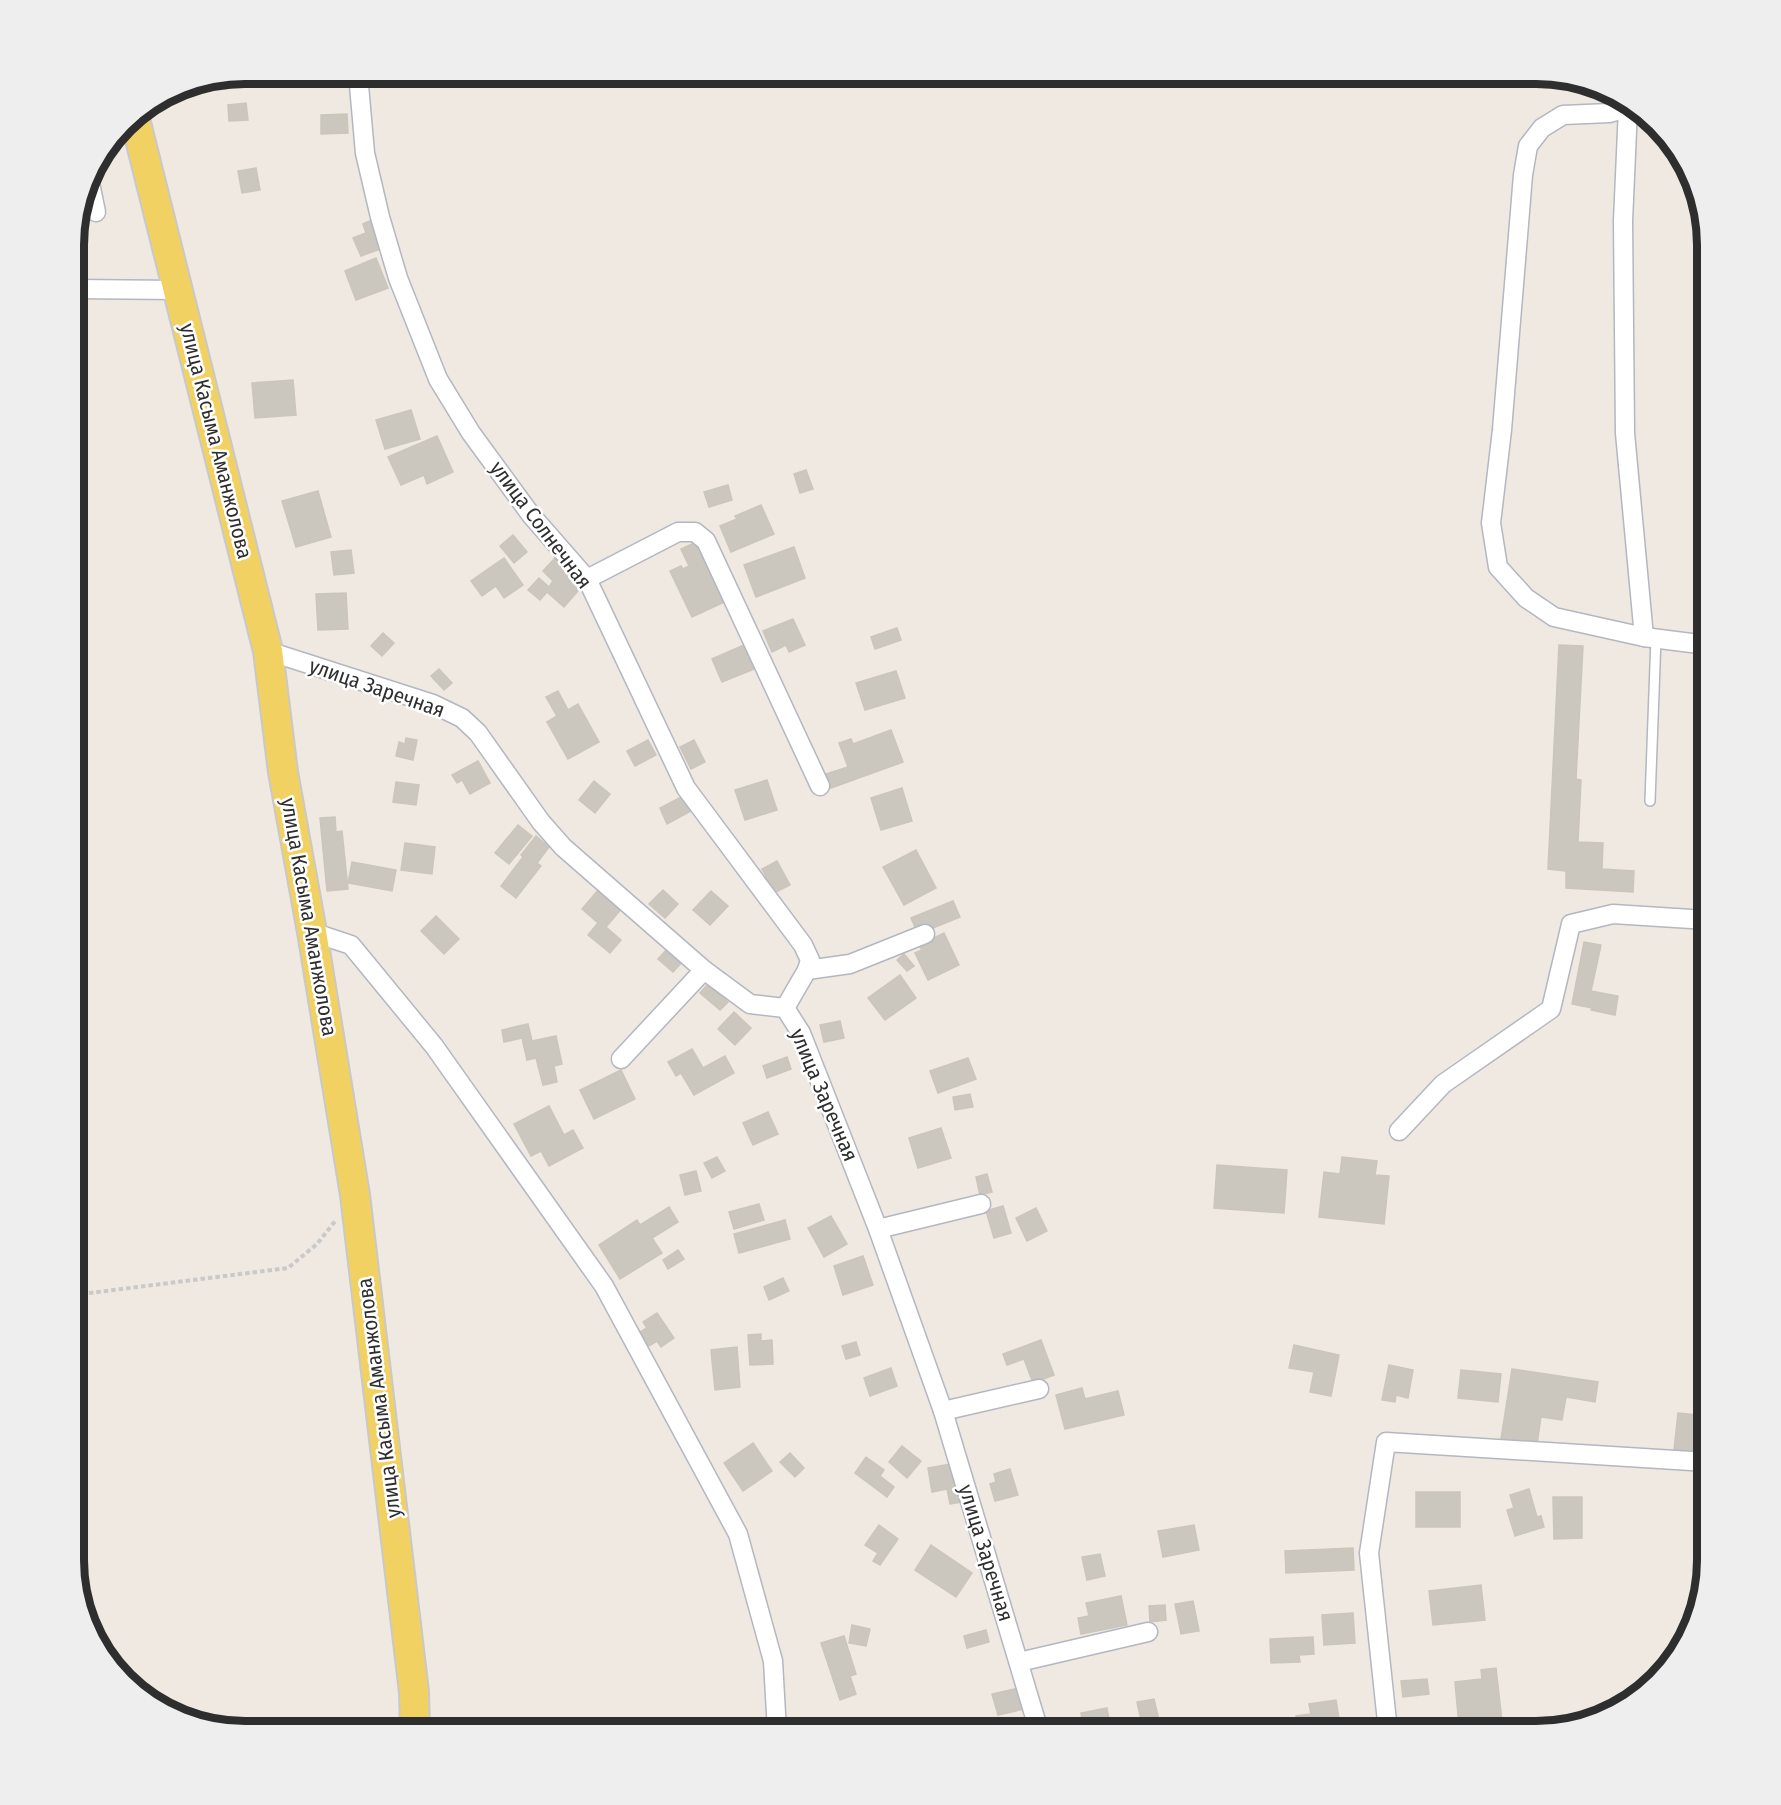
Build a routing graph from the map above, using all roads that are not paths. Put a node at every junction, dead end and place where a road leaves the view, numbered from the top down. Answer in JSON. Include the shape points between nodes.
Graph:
{"nodes":[{"id":1,"x":359,"y":84,"type":"edge"},
{"id":2,"x":1621,"y":109,"type":"edge"},
{"id":3,"x":1629,"y":114,"type":"edge"},
{"id":4,"x":138,"y":125,"type":"edge"},
{"id":5,"x":92,"y":194,"type":"edge"},
{"id":6,"x":96,"y":212,"type":"dead end"},
{"id":7,"x":84,"y":289,"type":"edge"},
{"id":8,"x":178,"y":290,"type":"junction"},
{"id":9,"x":587,"y":579,"type":"junction"},
{"id":10,"x":1650,"y":638,"type":"junction"},
{"id":11,"x":1697,"y":644,"type":"edge"},
{"id":12,"x":268,"y":651,"type":"junction"},
{"id":13,"x":820,"y":786,"type":"dead end"},
{"id":14,"x":1650,"y":801,"type":"dead end"},
{"id":15,"x":1697,"y":919,"type":"edge"},
{"id":16,"x":312,"y":932,"type":"junction"},
{"id":17,"x":925,"y":934,"type":"dead end"},
{"id":18,"x":704,"y":970,"type":"junction"},
{"id":19,"x":807,"y":970,"type":"junction"},
{"id":20,"x":784,"y":1008,"type":"junction"},
{"id":21,"x":621,"y":1059,"type":"dead end"},
{"id":22,"x":1400,"y":1131,"type":"dead end"},
{"id":23,"x":981,"y":1204,"type":"dead end"},
{"id":24,"x":878,"y":1229,"type":"junction"},
{"id":25,"x":1039,"y":1389,"type":"dead end"},
{"id":26,"x":943,"y":1411,"type":"junction"},
{"id":27,"x":1697,"y":1461,"type":"edge"},
{"id":28,"x":1148,"y":1632,"type":"dead end"},
{"id":29,"x":1019,"y":1662,"type":"junction"},
{"id":30,"x":415,"y":1721,"type":"edge"},
{"id":31,"x":776,"y":1721,"type":"edge"},
{"id":32,"x":1036,"y":1721,"type":"edge"},
{"id":33,"x":1387,"y":1721,"type":"edge"}],
"edges":[{"from":1,"to":9,"type":"street","name":"улица Солнечная","via":[[365,153],[380,217],[398,278],[438,379],[471,433],[531,516]]},
{"from":2,"to":10,"type":"street","via":[[1563,115],[1542,128],[1528,146],[1491,523],[1498,567],[1526,598],[1554,617]]},
{"from":3,"to":10,"type":"street","via":[[1623,221],[1625,433]]},
{"from":4,"to":8,"type":"main road","name":"улица Касыма Аманжолова"},
{"from":5,"to":6,"type":"street"},
{"from":7,"to":8,"type":"street"},
{"from":8,"to":12,"type":"main road","name":"улица Касыма Аманжолова"},
{"from":9,"to":13,"type":"street","via":[[678,532],[695,532],[706,541]]},
{"from":9,"to":19,"type":"street","name":"улица Солнечная","via":[[686,788],[802,945],[810,960]]},
{"from":10,"to":11,"type":"street"},
{"from":10,"to":14,"type":"lane"},
{"from":12,"to":16,"type":"main road","name":"улица Касыма Аманжолова"},
{"from":12,"to":18,"type":"street","name":"улица Заречная","via":[[462,718],[478,733],[563,847]]},
{"from":15,"to":22,"type":"street","via":[[1613,914],[1570,924],[1551,1009],[1443,1084]]},
{"from":16,"to":30,"type":"main road","name":"улица Касыма Аманжолова","via":[[355,1195]]},
{"from":16,"to":31,"type":"street","via":[[351,945],[434,1046],[604,1286],[738,1534],[773,1661]]},
{"from":17,"to":19,"type":"street","via":[[850,964]]},
{"from":18,"to":20,"type":"street","name":"улица Заречная","via":[[750,1004]]},
{"from":18,"to":21,"type":"street"},
{"from":19,"to":20,"type":"street"},
{"from":20,"to":24,"type":"street","name":"улица Заречная","via":[[801,1034]]},
{"from":23,"to":24,"type":"street"},
{"from":24,"to":26,"type":"street","name":"улица Заречная"},
{"from":25,"to":26,"type":"street"},
{"from":26,"to":29,"type":"street","name":"улица Заречная"},
{"from":27,"to":33,"type":"street","via":[[1386,1442],[1369,1553]]},
{"from":28,"to":29,"type":"street"},
{"from":29,"to":32,"type":"street","name":"улица Заречная"}]}
